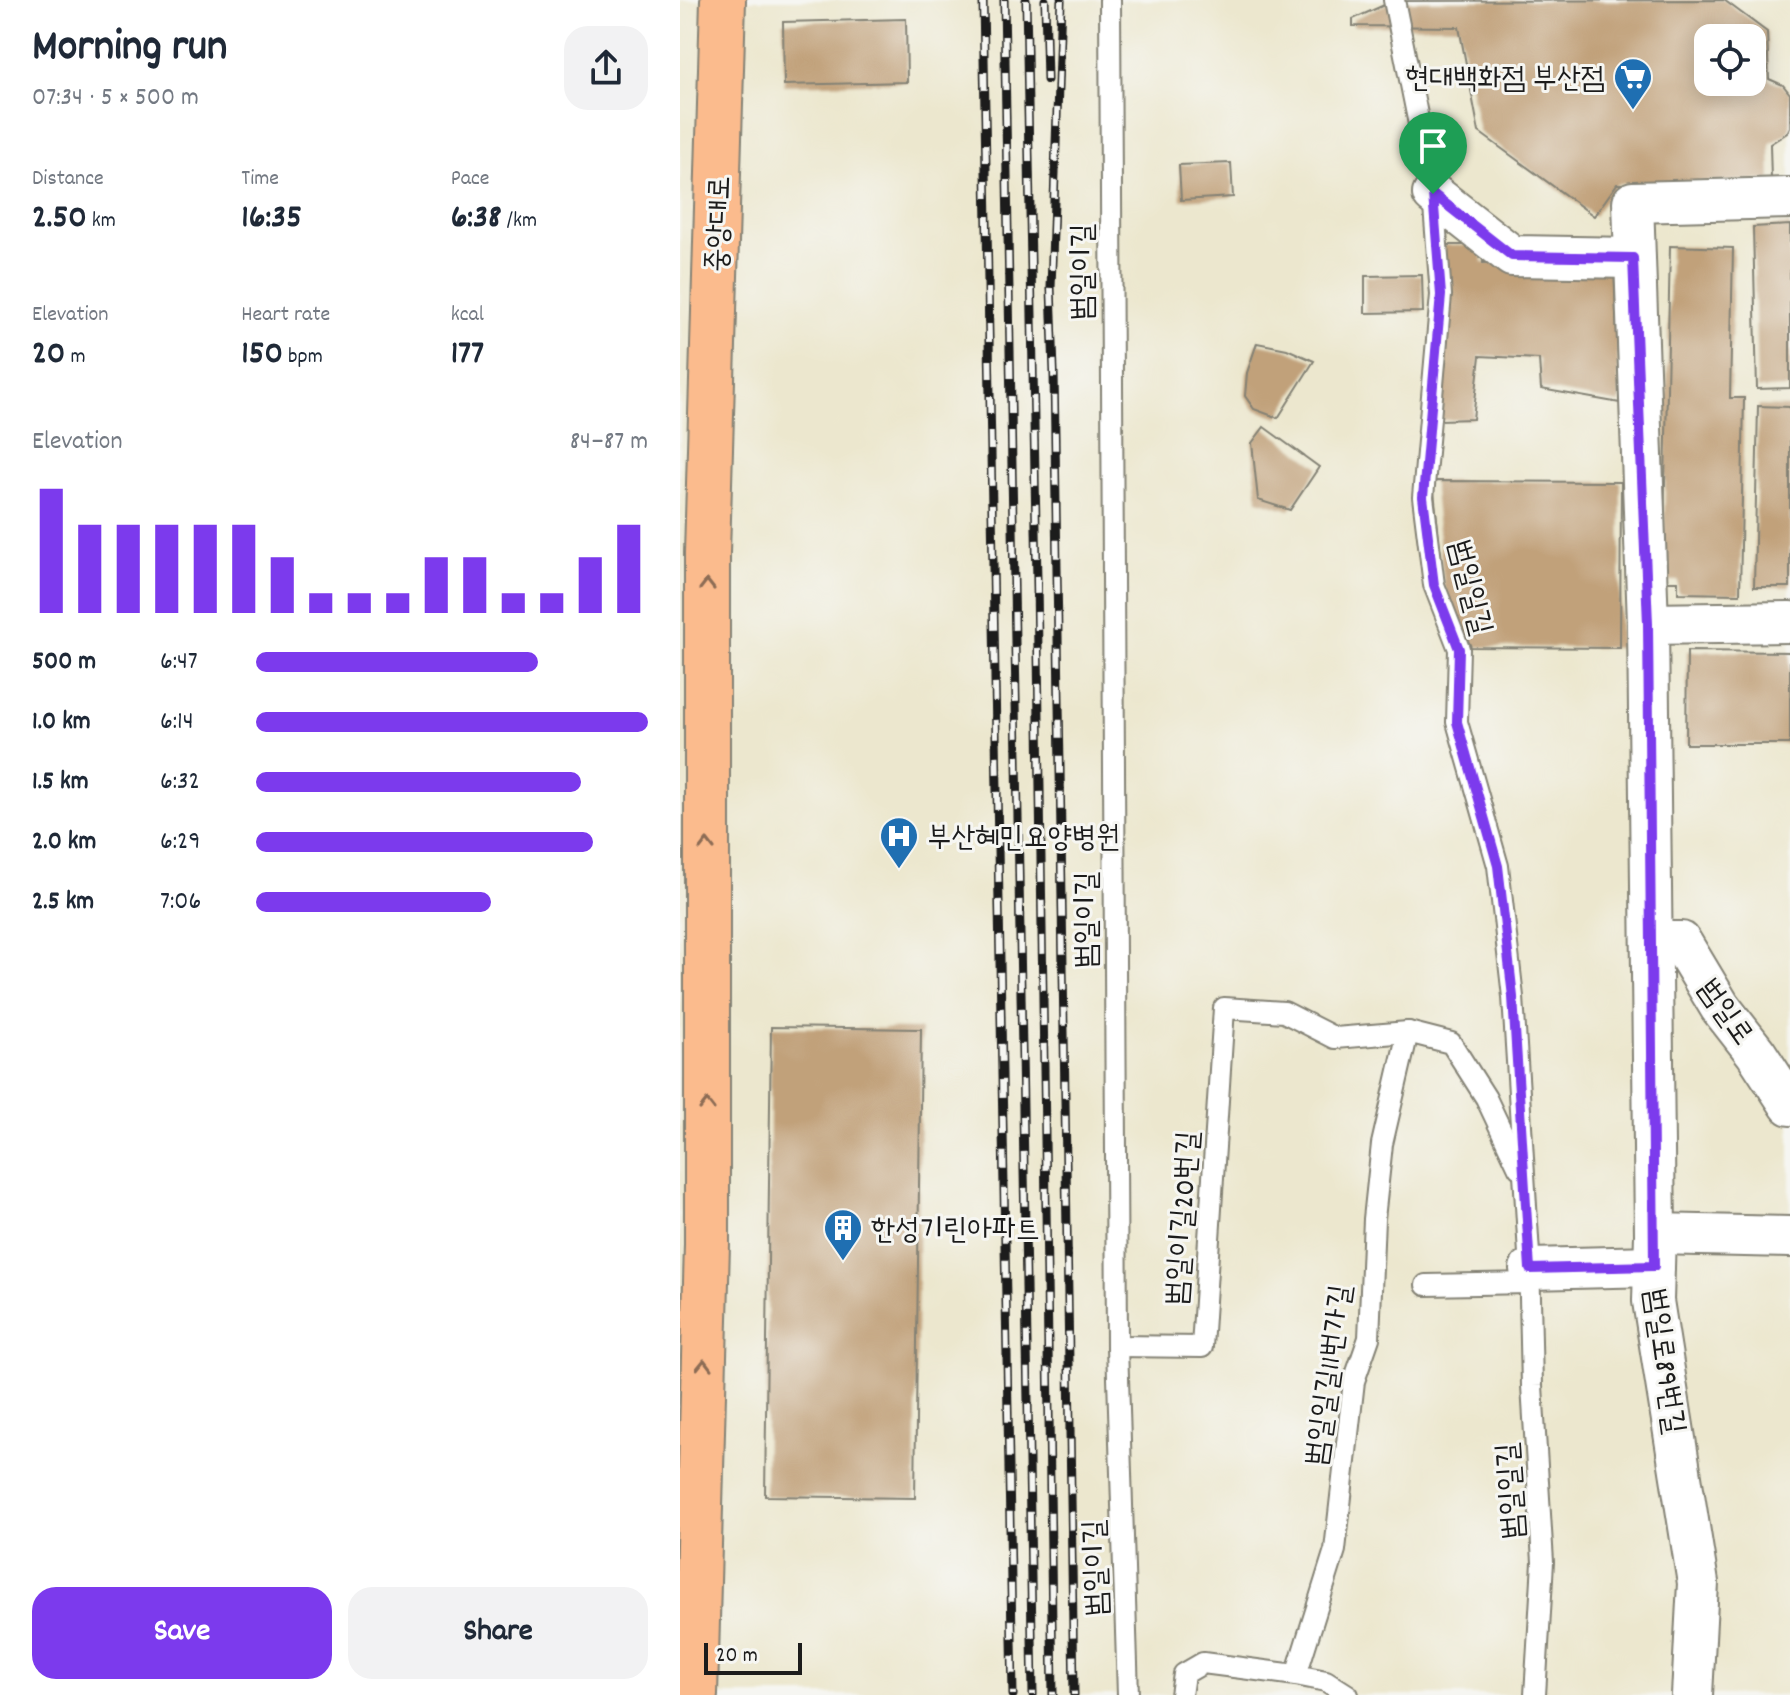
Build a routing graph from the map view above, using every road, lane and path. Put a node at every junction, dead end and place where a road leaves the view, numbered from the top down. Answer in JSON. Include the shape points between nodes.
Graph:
{"nodes":[{"id":1,"x":723,"y":0,"type":"edge"},
{"id":2,"x":1110,"y":0,"type":"edge"},
{"id":3,"x":1394,"y":0,"type":"edge"},
{"id":4,"x":1433,"y":194,"type":"junction"},
{"id":5,"x":1790,"y":198,"type":"edge"},
{"id":6,"x":1633,"y":258,"type":"junction"},
{"id":7,"x":1790,"y":622,"type":"edge"},
{"id":8,"x":1648,"y":624,"type":"junction"},
{"id":9,"x":1652,"y":942,"type":"junction"},
{"id":10,"x":1408,"y":1032,"type":"junction"},
{"id":11,"x":1790,"y":1105,"type":"edge"},
{"id":12,"x":1525,"y":1179,"type":"junction"},
{"id":13,"x":1790,"y":1237,"type":"edge"},
{"id":14,"x":1655,"y":1250,"type":"junction"},
{"id":15,"x":1530,"y":1276,"type":"junction"},
{"id":16,"x":1426,"y":1285,"type":"dead end"},
{"id":17,"x":1117,"y":1346,"type":"junction"},
{"id":18,"x":1296,"y":1675,"type":"junction"},
{"id":19,"x":695,"y":1695,"type":"edge"},
{"id":20,"x":1128,"y":1695,"type":"edge"},
{"id":21,"x":1181,"y":1695,"type":"edge"},
{"id":22,"x":1348,"y":1695,"type":"edge"},
{"id":23,"x":1535,"y":1695,"type":"edge"},
{"id":24,"x":1692,"y":1695,"type":"edge"}],
"edges":[{"from":19,"to":1,"type":"main road","name":"중앙대로","one_way":true,"via":[[707,1244],[707,553]]},
{"from":2,"to":17,"type":"lane","name":"범일이길"},
{"from":3,"to":4,"type":"lane","name":"범일일길"},
{"from":4,"to":6,"type":"street","via":[[1512,256]]},
{"from":4,"to":12,"type":"lane","name":"범일일길","via":[[1441,295],[1423,497],[1434,585],[1459,649],[1457,722],[1498,866]]},
{"from":5,"to":6,"type":"street","name":"범일로89번길","via":[[1633,202]]},
{"from":6,"to":8,"type":"street","name":"범일로89번길"},
{"from":7,"to":8,"type":"street"},
{"from":8,"to":9,"type":"street","name":"범일로89번길"},
{"from":9,"to":11,"type":"street","name":"범일로","via":[[1681,942]]},
{"from":9,"to":14,"type":"street","name":"범일로89번길"},
{"from":10,"to":12,"type":"lane","via":[[1451,1043],[1486,1098]]},
{"from":10,"to":17,"type":"lane","name":"범일이길20번길","via":[[1335,1038],[1284,1012],[1224,1008],[1202,1347]]},
{"from":10,"to":18,"type":"lane","name":"범일일길11번가길","via":[[1382,1144],[1369,1338],[1354,1381],[1335,1550]]},
{"from":12,"to":15,"type":"lane","name":"범일일길"},
{"from":13,"to":14,"type":"street"},
{"from":14,"to":15,"type":"street"},
{"from":14,"to":24,"type":"street","name":"범일로89번길","via":[[1653,1301],[1698,1583]]},
{"from":15,"to":16,"type":"lane"},
{"from":15,"to":23,"type":"lane","name":"범일일길","via":[[1543,1562]]},
{"from":17,"to":20,"type":"lane","name":"범일이길"},
{"from":18,"to":21,"type":"lane","via":[[1203,1663],[1184,1674]]},
{"from":18,"to":22,"type":"lane","via":[[1326,1681]]}]}
